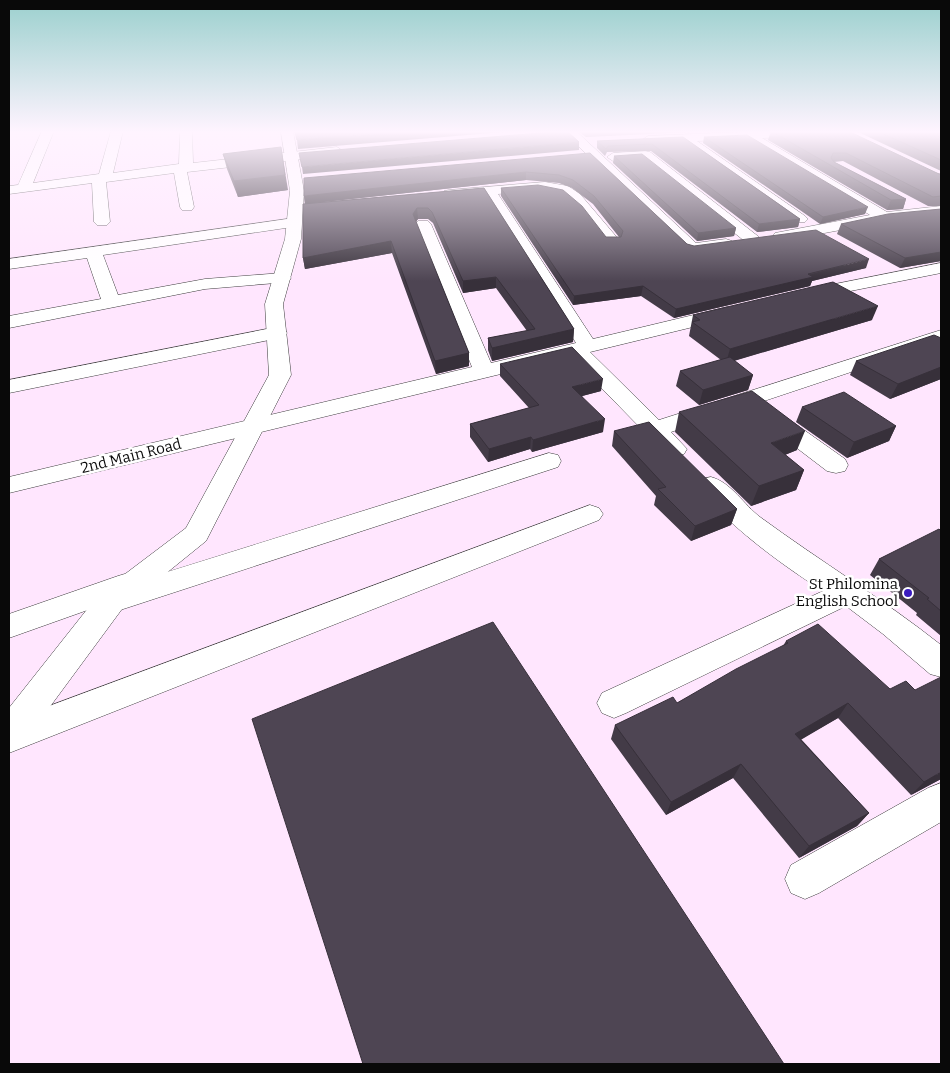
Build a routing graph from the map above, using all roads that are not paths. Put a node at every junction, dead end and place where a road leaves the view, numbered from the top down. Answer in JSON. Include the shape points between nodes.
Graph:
{"nodes":[{"id":1,"x":27,"y":181,"type":"edge"},
{"id":2,"x":78,"y":181,"type":"edge"},
{"id":3,"x":102,"y":181,"type":"edge"},
{"id":4,"x":184,"y":181,"type":"edge"},
{"id":5,"x":301,"y":181,"type":"edge"},
{"id":6,"x":626,"y":181,"type":"edge"},
{"id":7,"x":677,"y":181,"type":"edge"},
{"id":8,"x":746,"y":181,"type":"edge"},
{"id":9,"x":824,"y":181,"type":"edge"},
{"id":10,"x":24,"y":188,"type":"junction"},
{"id":11,"x":9,"y":190,"type":"edge"},
{"id":12,"x":489,"y":191,"type":"junction"},
{"id":13,"x":433,"y":197,"type":"edge"},
{"id":14,"x":907,"y":203,"type":"edge"},
{"id":15,"x":187,"y":207,"type":"dead end"},
{"id":16,"x":314,"y":208,"type":"edge"},
{"id":17,"x":941,"y":210,"type":"edge"},
{"id":18,"x":925,"y":212,"type":"junction"},
{"id":19,"x":295,"y":216,"type":"junction"},
{"id":20,"x":884,"y":217,"type":"junction"},
{"id":21,"x":102,"y":222,"type":"dead end"},
{"id":22,"x":423,"y":224,"type":"dead end"},
{"id":23,"x":817,"y":230,"type":"junction"},
{"id":24,"x":612,"y":240,"type":"edge"},
{"id":25,"x":753,"y":240,"type":"junction"},
{"id":26,"x":841,"y":244,"type":"edge"},
{"id":27,"x":93,"y":252,"type":"junction"},
{"id":28,"x":874,"y":262,"type":"dead end"},
{"id":29,"x":9,"y":264,"type":"edge"},
{"id":30,"x":941,"y":268,"type":"edge"},
{"id":31,"x":898,"y":276,"type":"junction"},
{"id":32,"x":282,"y":278,"type":"junction"},
{"id":33,"x":789,"y":298,"type":"edge"},
{"id":34,"x":111,"y":302,"type":"junction"},
{"id":35,"x":741,"y":310,"type":"edge"},
{"id":36,"x":9,"y":322,"type":"edge"},
{"id":37,"x":277,"y":333,"type":"junction"},
{"id":38,"x":941,"y":336,"type":"edge"},
{"id":39,"x":582,"y":348,"type":"junction"},
{"id":40,"x":484,"y":371,"type":"junction"},
{"id":41,"x":9,"y":387,"type":"edge"},
{"id":42,"x":749,"y":400,"type":"junction"},
{"id":43,"x":252,"y":427,"type":"junction"},
{"id":44,"x":655,"y":429,"type":"junction"},
{"id":45,"x":550,"y":461,"type":"dead end"},
{"id":46,"x":836,"y":465,"type":"dead end"},
{"id":47,"x":9,"y":485,"type":"edge"},
{"id":48,"x":590,"y":514,"type":"dead end"},
{"id":49,"x":137,"y":581,"type":"junction"},
{"id":50,"x":848,"y":592,"type":"junction"},
{"id":51,"x":111,"y":601,"type":"junction"},
{"id":52,"x":9,"y":626,"type":"edge"},
{"id":53,"x":941,"y":664,"type":"edge"},
{"id":54,"x":614,"y":703,"type":"dead end"},
{"id":55,"x":9,"y":736,"type":"edge"},
{"id":56,"x":941,"y":801,"type":"edge"},
{"id":57,"x":805,"y":879,"type":"dead end"}],
"edges":[{"from":1,"to":10,"type":"street"},
{"from":2,"to":10,"type":"street"},
{"from":3,"to":21,"type":"street"},
{"from":4,"to":15,"type":"street"},
{"from":5,"to":19,"type":"street"},
{"from":6,"to":25,"type":"street","via":[[692,248]]},
{"from":7,"to":25,"type":"street"},
{"from":8,"to":23,"type":"street"},
{"from":9,"to":20,"type":"street"},
{"from":10,"to":11,"type":"street"},
{"from":12,"to":13,"type":"street"},
{"from":12,"to":24,"type":"street","via":[[545,186],[563,189],[575,197]]},
{"from":12,"to":39,"type":"street"},
{"from":14,"to":18,"type":"street"},
{"from":16,"to":19,"type":"street"},
{"from":17,"to":18,"type":"street"},
{"from":18,"to":20,"type":"street"},
{"from":19,"to":27,"type":"street"},
{"from":19,"to":32,"type":"street","via":[[293,239]]},
{"from":20,"to":23,"type":"street"},
{"from":22,"to":40,"type":"street"},
{"from":23,"to":25,"type":"street"},
{"from":23,"to":26,"type":"street"},
{"from":27,"to":29,"type":"street"},
{"from":27,"to":34,"type":"street"},
{"from":28,"to":31,"type":"street"},
{"from":30,"to":31,"type":"street"},
{"from":31,"to":33,"type":"street"},
{"from":32,"to":34,"type":"street","via":[[205,284]]},
{"from":32,"to":37,"type":"street","via":[[274,304]]},
{"from":34,"to":36,"type":"street"},
{"from":35,"to":39,"type":"street","name":"2nd Main Road"},
{"from":37,"to":41,"type":"street"},
{"from":37,"to":43,"type":"street","via":[[280,375]]},
{"from":38,"to":42,"type":"street"},
{"from":39,"to":40,"type":"street","name":"2nd Main Road"},
{"from":39,"to":44,"type":"street"},
{"from":40,"to":43,"type":"street","name":"2nd Main Road"},
{"from":42,"to":44,"type":"street"},
{"from":42,"to":46,"type":"street"},
{"from":43,"to":47,"type":"street","name":"2nd Main Road"},
{"from":43,"to":49,"type":"street","via":[[196,534]]},
{"from":44,"to":50,"type":"street","via":[[748,522]]},
{"from":45,"to":51,"type":"street"},
{"from":48,"to":55,"type":"street"},
{"from":49,"to":51,"type":"street"},
{"from":49,"to":52,"type":"street"},
{"from":50,"to":53,"type":"street"},
{"from":50,"to":54,"type":"street"},
{"from":51,"to":55,"type":"street"},
{"from":56,"to":57,"type":"street"}]}
